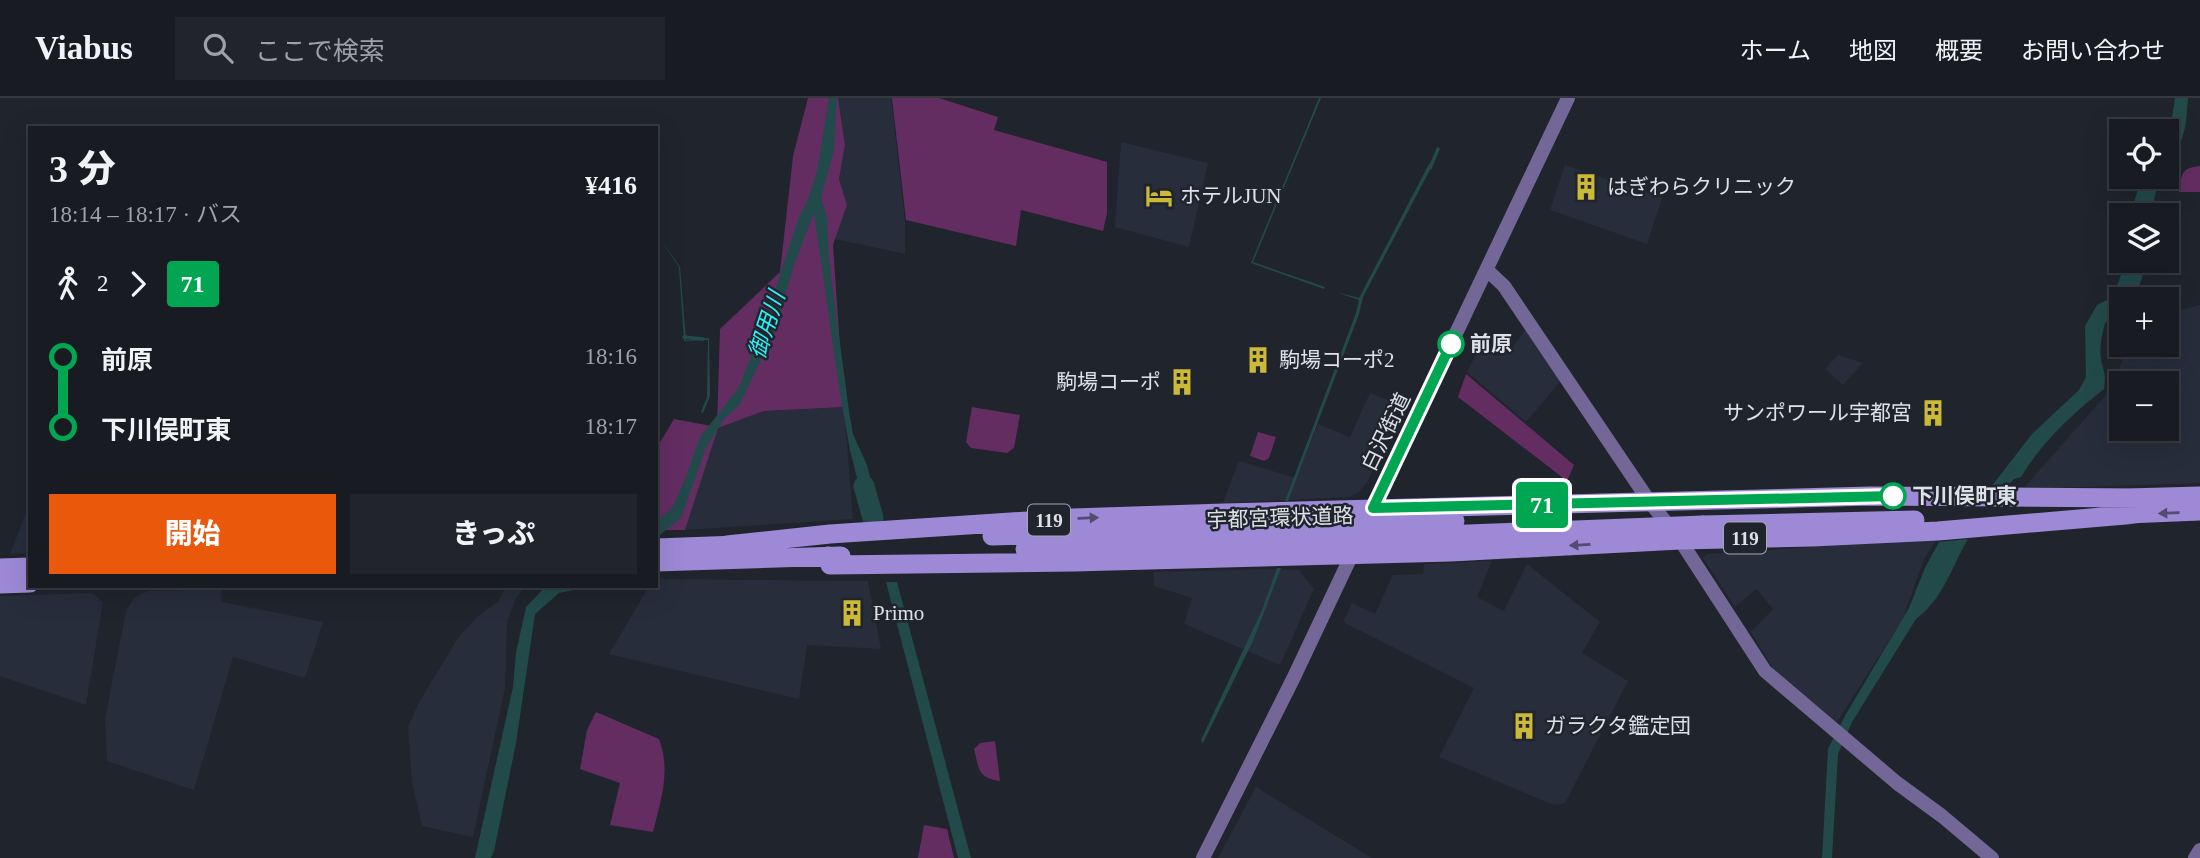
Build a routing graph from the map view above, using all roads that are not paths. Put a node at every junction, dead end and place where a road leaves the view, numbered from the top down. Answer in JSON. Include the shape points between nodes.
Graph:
{"nodes":[{"id":1,"x":1568,"y":98,"type":"edge"},
{"id":2,"x":1487,"y":270,"type":"junction"},
{"id":3,"x":2200,"y":496,"type":"edge"},
{"id":4,"x":1649,"y":501,"type":"junction"},
{"id":5,"x":2139,"y":506,"type":"junction"},
{"id":6,"x":1373,"y":508,"type":"junction"},
{"id":7,"x":2200,"y":511,"type":"edge"},
{"id":8,"x":1315,"y":533,"type":"junction"},
{"id":9,"x":1680,"y":540,"type":"junction"},
{"id":10,"x":727,"y":545,"type":"junction"},
{"id":11,"x":1352,"y":553,"type":"junction"},
{"id":12,"x":659,"y":555,"type":"edge"},
{"id":13,"x":828,"y":556,"type":"junction"},
{"id":14,"x":28,"y":567,"type":"edge"},
{"id":15,"x":0,"y":568,"type":"edge"},
{"id":16,"x":28,"y":583,"type":"edge"},
{"id":17,"x":0,"y":584,"type":"edge"},
{"id":18,"x":2200,"y":850,"type":"edge"},
{"id":19,"x":1203,"y":858,"type":"edge"},
{"id":20,"x":1992,"y":858,"type":"edge"},
{"id":21,"x":2195,"y":858,"type":"edge"}],
"edges":[{"from":1,"to":2,"type":"main road","name":"白沢街道"},
{"from":2,"to":4,"type":"main road","via":[[1504,286]]},
{"from":2,"to":6,"type":"main road","name":"白沢街道"},
{"from":3,"to":5,"type":"highway","name":"宇都宮環状道路","number":"119"},
{"from":4,"to":5,"type":"highway","number":"119","via":[[1937,495]]},
{"from":4,"to":6,"type":"highway","number":"119"},
{"from":4,"to":9,"type":"main road"},
{"from":7,"to":5,"type":"highway","name":"宇都宮環状道路","number":"119","one_way":true},
{"from":5,"to":8,"type":"highway","name":"宇都宮環状道路","number":"119","bridge":true},
{"from":5,"to":9,"type":"highway","number":"119","via":[[1938,531]]},
{"from":10,"to":6,"type":"highway","number":"119","one_way":true,"via":[[1073,519]]},
{"from":6,"to":11,"type":"main road","name":"白沢街道"},
{"from":8,"to":10,"type":"highway","name":"宇都宮環状道路","number":"119"},
{"from":8,"to":13,"type":"highway","name":"宇都宮環状道路","number":"119"},
{"from":9,"to":11,"type":"highway","number":"119","one_way":true},
{"from":9,"to":20,"type":"main road","via":[[1765,671]]},
{"from":10,"to":12,"type":"highway","name":"宇都宮環状道路","number":"119"},
{"from":11,"to":13,"type":"highway","number":"119","via":[[830,565]]},
{"from":11,"to":19,"type":"main road","name":"白沢街道"},
{"from":12,"to":13,"type":"highway","name":"宇都宮環状道路","number":"119"},
{"from":14,"to":15,"type":"highway"},
{"from":16,"to":17,"type":"highway"},
{"from":18,"to":21,"type":"main road"}]}
